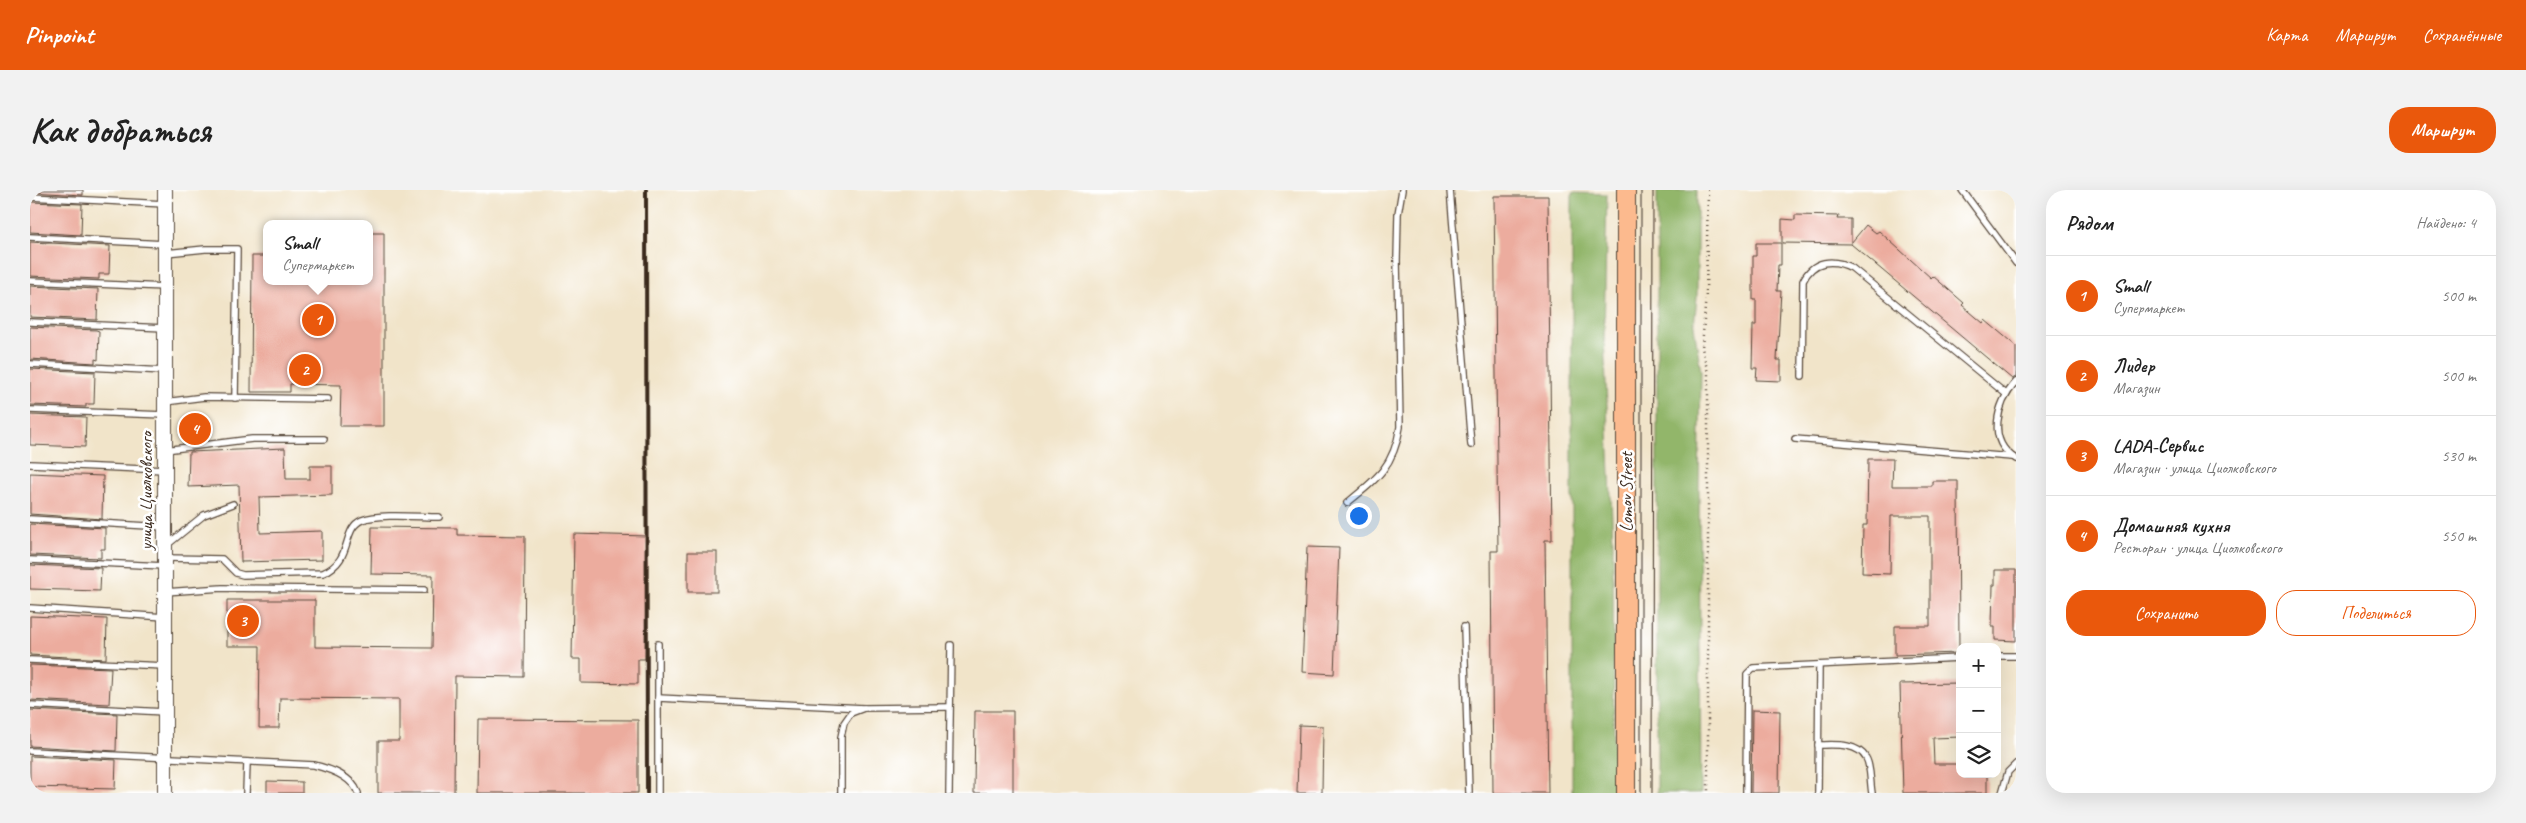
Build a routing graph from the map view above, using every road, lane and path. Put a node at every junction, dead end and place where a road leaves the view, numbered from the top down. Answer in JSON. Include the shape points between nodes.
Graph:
{"nodes":[{"id":1,"x":1402,"y":190,"type":"edge"},
{"id":2,"x":1450,"y":190,"type":"edge"},
{"id":3,"x":1626,"y":190,"type":"edge"},
{"id":4,"x":1708,"y":190,"type":"edge"},
{"id":5,"x":1962,"y":190,"type":"edge"},
{"id":6,"x":30,"y":197,"type":"edge"},
{"id":7,"x":165,"y":197,"type":"edge"},
{"id":8,"x":30,"y":237,"type":"edge"},
{"id":9,"x":166,"y":249,"type":"junction"},
{"id":10,"x":2016,"y":263,"type":"edge"},
{"id":11,"x":30,"y":281,"type":"edge"},
{"id":12,"x":166,"y":287,"type":"junction"},
{"id":13,"x":30,"y":322,"type":"edge"},
{"id":14,"x":165,"y":328,"type":"junction"},
{"id":15,"x":30,"y":364,"type":"edge"},
{"id":16,"x":165,"y":370,"type":"junction"},
{"id":17,"x":1802,"y":376,"type":"dead end"},
{"id":18,"x":2016,"y":382,"type":"edge"},
{"id":19,"x":2006,"y":394,"type":"junction"},
{"id":20,"x":236,"y":398,"type":"junction"},
{"id":21,"x":328,"y":399,"type":"dead end"},
{"id":22,"x":165,"y":408,"type":"junction"},
{"id":23,"x":30,"y":410,"type":"edge"},
{"id":24,"x":324,"y":439,"type":"dead end"},
{"id":25,"x":1795,"y":439,"type":"dead end"},
{"id":26,"x":1471,"y":445,"type":"dead end"},
{"id":27,"x":165,"y":450,"type":"junction"},
{"id":28,"x":2014,"y":458,"type":"edge"},
{"id":29,"x":30,"y":464,"type":"edge"},
{"id":30,"x":165,"y":470,"type":"junction"},
{"id":31,"x":233,"y":504,"type":"dead end"},
{"id":32,"x":1347,"y":504,"type":"dead end"},
{"id":33,"x":439,"y":517,"type":"dead end"},
{"id":34,"x":30,"y":519,"type":"edge"},
{"id":35,"x":165,"y":527,"type":"junction"},
{"id":36,"x":165,"y":557,"type":"junction"},
{"id":37,"x":30,"y":560,"type":"edge"},
{"id":38,"x":424,"y":590,"type":"dead end"},
{"id":39,"x":165,"y":592,"type":"junction"},
{"id":40,"x":30,"y":608,"type":"edge"},
{"id":41,"x":165,"y":617,"type":"junction"},
{"id":42,"x":1464,"y":628,"type":"dead end"},
{"id":43,"x":658,"y":644,"type":"dead end"},
{"id":44,"x":950,"y":645,"type":"dead end"},
{"id":45,"x":2001,"y":656,"type":"edge"},
{"id":46,"x":2016,"y":656,"type":"edge"},
{"id":47,"x":1956,"y":658,"type":"edge"},
{"id":48,"x":30,"y":660,"type":"edge"},
{"id":49,"x":1819,"y":665,"type":"junction"},
{"id":50,"x":165,"y":666,"type":"junction"},
{"id":51,"x":658,"y":698,"type":"junction"},
{"id":52,"x":30,"y":705,"type":"edge"},
{"id":53,"x":949,"y":707,"type":"junction"},
{"id":54,"x":864,"y":708,"type":"junction"},
{"id":55,"x":165,"y":712,"type":"junction"},
{"id":56,"x":1818,"y":745,"type":"junction"},
{"id":57,"x":30,"y":751,"type":"edge"},
{"id":58,"x":165,"y":759,"type":"junction"},
{"id":59,"x":246,"y":763,"type":"junction"},
{"id":60,"x":2016,"y":764,"type":"edge"},
{"id":61,"x":165,"y":793,"type":"edge"},
{"id":62,"x":246,"y":793,"type":"edge"},
{"id":63,"x":358,"y":793,"type":"edge"},
{"id":64,"x":658,"y":793,"type":"edge"},
{"id":65,"x":841,"y":793,"type":"edge"},
{"id":66,"x":949,"y":793,"type":"edge"},
{"id":67,"x":1469,"y":793,"type":"edge"},
{"id":68,"x":1626,"y":793,"type":"edge"},
{"id":69,"x":1708,"y":793,"type":"edge"},
{"id":70,"x":1746,"y":793,"type":"edge"},
{"id":71,"x":1818,"y":793,"type":"edge"},
{"id":72,"x":1872,"y":793,"type":"edge"},
{"id":73,"x":2002,"y":793,"type":"edge"}],
"edges":[{"from":1,"to":32,"type":"lane","via":[[1397,251],[1400,427],[1397,447],[1372,484]]},
{"from":2,"to":26,"type":"lane"},
{"from":3,"to":68,"type":"main road","name":"Lomov Street"},
{"from":4,"to":69,"type":"path","via":[[1702,348],[1708,373]]},
{"from":5,"to":10,"type":"lane"},
{"from":6,"to":7,"type":"lane"},
{"from":7,"to":9,"type":"street","name":"улица Циолковского"},
{"from":8,"to":9,"type":"lane"},
{"from":9,"to":12,"type":"street","name":"улица Циолковского"},
{"from":9,"to":20,"type":"lane","via":[[237,249]]},
{"from":11,"to":12,"type":"lane"},
{"from":12,"to":14,"type":"street","name":"улица Циолковского"},
{"from":13,"to":14,"type":"lane"},
{"from":14,"to":16,"type":"street","name":"улица Циолковского"},
{"from":15,"to":16,"type":"lane"},
{"from":16,"to":22,"type":"street","name":"улица Циолковского"},
{"from":17,"to":19,"type":"lane","via":[[1803,281],[1817,265],[1834,261],[1852,268]]},
{"from":18,"to":19,"type":"lane"},
{"from":19,"to":28,"type":"lane","via":[[1996,419],[1997,432]]},
{"from":20,"to":21,"type":"lane"},
{"from":20,"to":22,"type":"lane","via":[[204,397]]},
{"from":22,"to":23,"type":"lane"},
{"from":22,"to":27,"type":"street","name":"улица Циолковского"},
{"from":24,"to":27,"type":"lane","via":[[252,439]]},
{"from":25,"to":28,"type":"lane"},
{"from":27,"to":30,"type":"street","name":"улица Циолковского"},
{"from":29,"to":30,"type":"lane"},
{"from":30,"to":35,"type":"street","name":"улица Циолковского"},
{"from":31,"to":36,"type":"lane","via":[[204,515]]},
{"from":33,"to":36,"type":"lane","via":[[360,521],[349,536],[342,559],[334,569],[323,574],[243,574],[236,573],[222,559]]},
{"from":34,"to":35,"type":"lane"},
{"from":35,"to":36,"type":"street","name":"улица Циолковского"},
{"from":36,"to":37,"type":"lane"},
{"from":36,"to":39,"type":"street","name":"улица Циолковского"},
{"from":38,"to":39,"type":"lane","via":[[222,588]]},
{"from":39,"to":41,"type":"street","name":"улица Циолковского"},
{"from":40,"to":41,"type":"lane"},
{"from":41,"to":50,"type":"street","name":"улица Циолковского"},
{"from":42,"to":67,"type":"lane"},
{"from":43,"to":51,"type":"lane"},
{"from":44,"to":53,"type":"lane"},
{"from":45,"to":46,"type":"lane"},
{"from":47,"to":49,"type":"lane"},
{"from":48,"to":50,"type":"lane"},
{"from":49,"to":56,"type":"lane"},
{"from":49,"to":70,"type":"lane","via":[[1753,668],[1747,674]]},
{"from":50,"to":55,"type":"street","name":"улица Циолковского"},
{"from":51,"to":54,"type":"lane"},
{"from":51,"to":64,"type":"lane"},
{"from":52,"to":55,"type":"lane"},
{"from":53,"to":54,"type":"lane"},
{"from":53,"to":66,"type":"lane"},
{"from":54,"to":65,"type":"lane","via":[[851,713],[844,723]]},
{"from":55,"to":58,"type":"street","name":"улица Циолковского"},
{"from":56,"to":71,"type":"lane"},
{"from":56,"to":72,"type":"lane","via":[[1847,746],[1859,750],[1867,758]]},
{"from":57,"to":58,"type":"lane"},
{"from":58,"to":59,"type":"lane"},
{"from":58,"to":61,"type":"street","name":"улица Циолковского"},
{"from":59,"to":62,"type":"lane"},
{"from":59,"to":63,"type":"lane","via":[[314,765],[330,769],[344,777]]},
{"from":60,"to":73,"type":"lane","via":[[2008,772]]}]}
